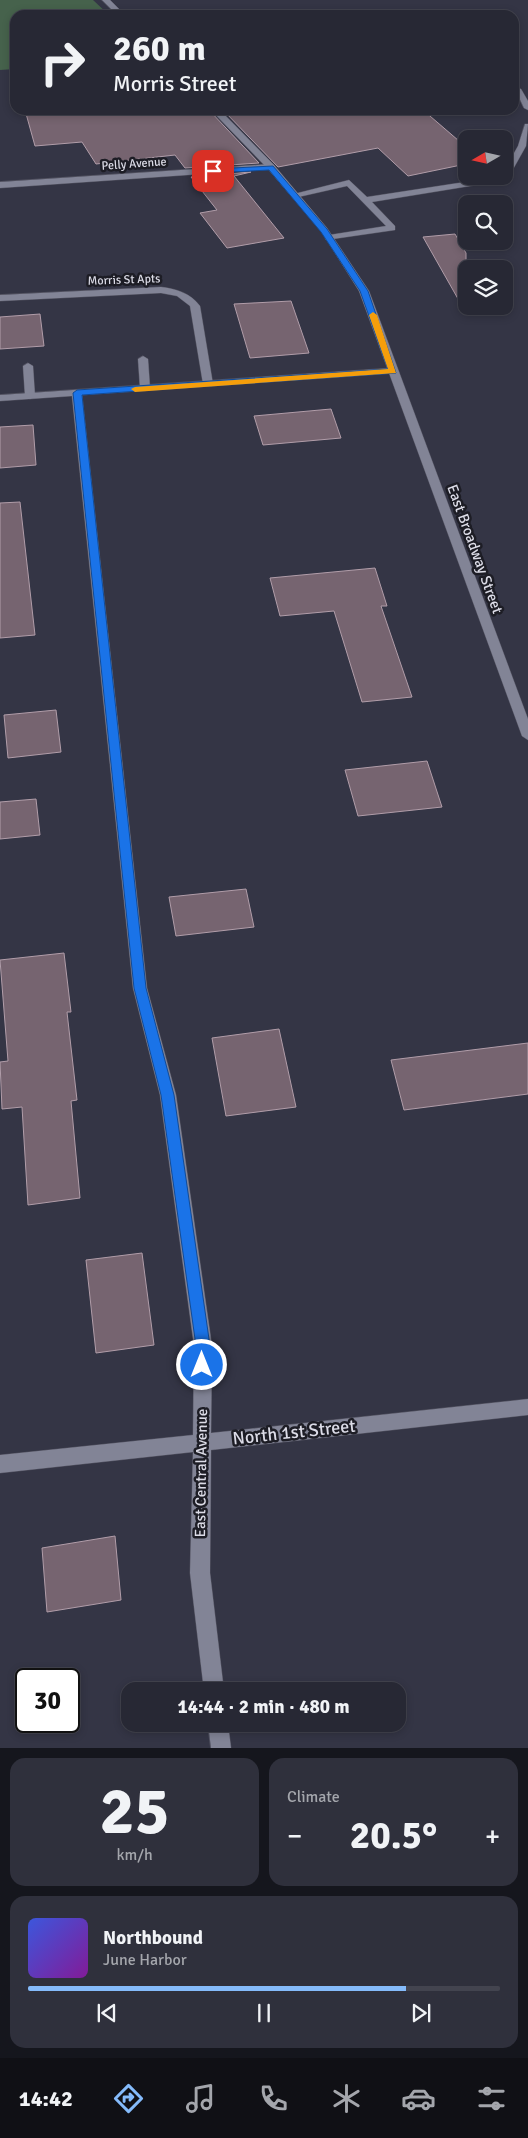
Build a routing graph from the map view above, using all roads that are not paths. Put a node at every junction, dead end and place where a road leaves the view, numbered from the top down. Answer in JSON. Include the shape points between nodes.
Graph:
{"nodes":[{"id":1,"x":106,"y":0,"type":"edge"},
{"id":2,"x":116,"y":10,"type":"edge"},
{"id":3,"x":519,"y":92,"type":"edge"},
{"id":4,"x":528,"y":108,"type":"edge"},
{"id":5,"x":220,"y":115,"type":"edge"},
{"id":6,"x":528,"y":126,"type":"edge"},
{"id":7,"x":270,"y":168,"type":"junction"},
{"id":8,"x":0,"y":185,"type":"edge"},
{"id":9,"x":294,"y":195,"type":"junction"},
{"id":10,"x":365,"y":200,"type":"junction"},
{"id":11,"x":329,"y":238,"type":"junction"},
{"id":12,"x":0,"y":298,"type":"edge"},
{"id":13,"x":143,"y":359,"type":"dead end"},
{"id":14,"x":28,"y":366,"type":"dead end"},
{"id":15,"x":393,"y":372,"type":"junction"},
{"id":16,"x":208,"y":384,"type":"junction"},
{"id":17,"x":145,"y":388,"type":"junction"},
{"id":18,"x":77,"y":393,"type":"junction"},
{"id":19,"x":30,"y":396,"type":"junction"},
{"id":20,"x":0,"y":398,"type":"edge"},
{"id":21,"x":528,"y":736,"type":"edge"},
{"id":22,"x":528,"y":1407,"type":"edge"},
{"id":23,"x":200,"y":1442,"type":"junction"},
{"id":24,"x":0,"y":1464,"type":"edge"},
{"id":25,"x":213,"y":1682,"type":"edge"},
{"id":26,"x":219,"y":1732,"type":"edge"},
{"id":27,"x":221,"y":1748,"type":"edge"}],
"edges":[{"from":1,"to":2,"type":"street"},
{"from":3,"to":4,"type":"street"},
{"from":5,"to":7,"type":"street","name":"East Broadway Street"},
{"from":6,"to":10,"type":"street","via":[[522,146],[504,178]]},
{"from":7,"to":8,"type":"street","name":"Pelly Avenue"},
{"from":7,"to":9,"type":"street","name":"East Broadway Street"},
{"from":9,"to":10,"type":"street","via":[[349,183]]},
{"from":9,"to":11,"type":"street","name":"East Broadway Street"},
{"from":10,"to":11,"type":"street","via":[[392,228]]},
{"from":11,"to":15,"type":"street","name":"East Broadway Street","via":[[364,291]]},
{"from":12,"to":16,"type":"street","name":"Morris St Apts","via":[[161,290],[181,293],[195,306]]},
{"from":13,"to":17,"type":"street"},
{"from":14,"to":19,"type":"street"},
{"from":15,"to":16,"type":"street"},
{"from":15,"to":21,"type":"street","name":"East Broadway Street"},
{"from":16,"to":17,"type":"street"},
{"from":17,"to":18,"type":"street"},
{"from":18,"to":19,"type":"street"},
{"from":18,"to":23,"type":"street","name":"East Central Avenue","via":[[140,988],[168,1095],[203,1346]]},
{"from":19,"to":20,"type":"street"},
{"from":22,"to":23,"type":"street","name":"North 1st Street"},
{"from":23,"to":24,"type":"street","name":"North 1st Street"},
{"from":23,"to":25,"type":"street","name":"East Central Avenue","via":[[200,1573]]},
{"from":26,"to":27,"type":"street"}]}
